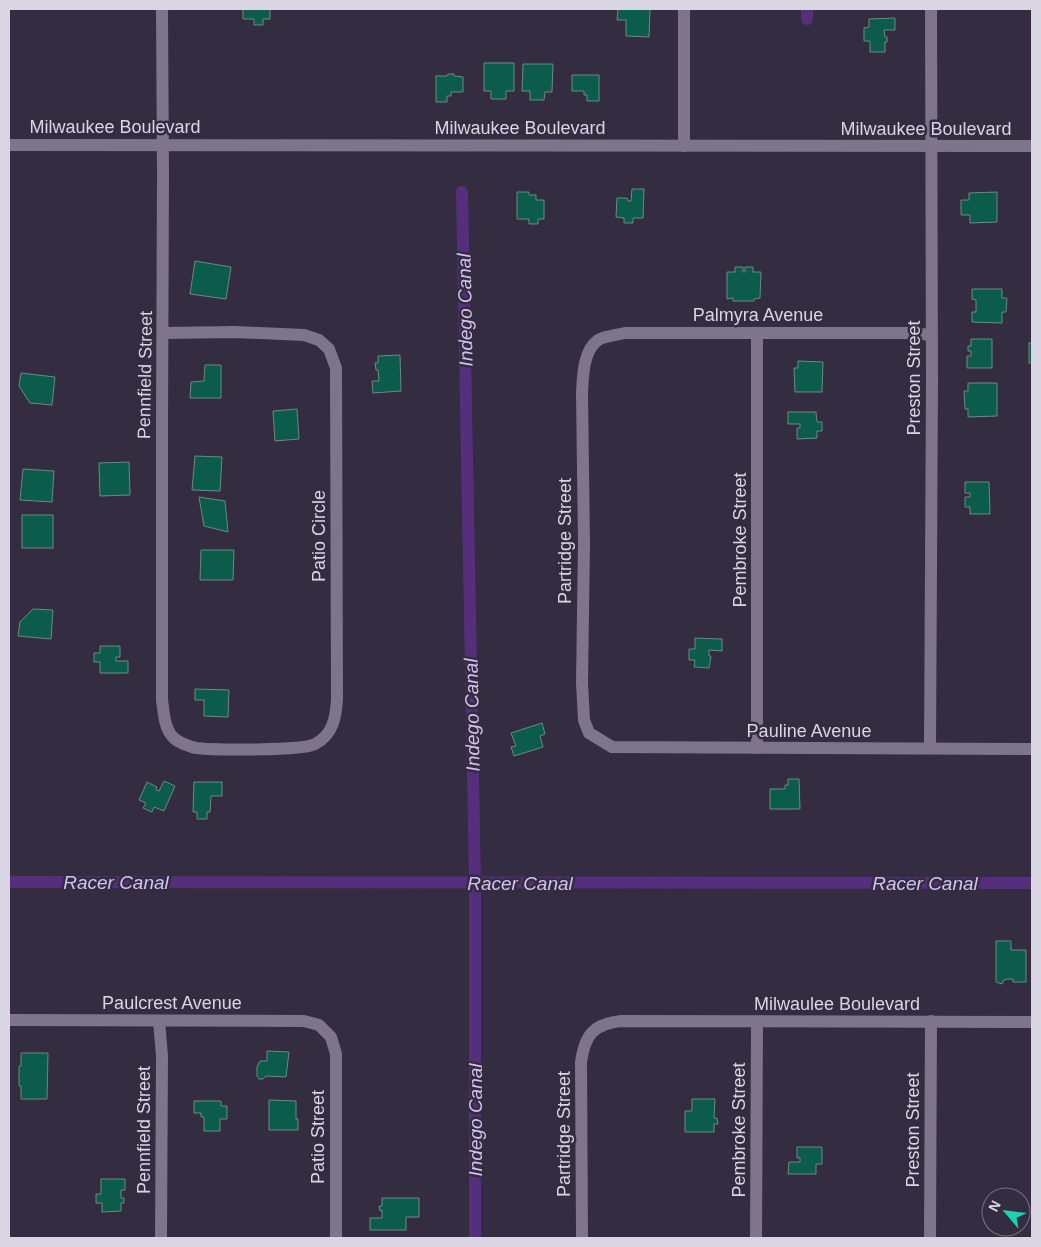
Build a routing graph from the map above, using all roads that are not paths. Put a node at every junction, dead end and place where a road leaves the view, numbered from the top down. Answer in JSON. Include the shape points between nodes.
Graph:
{"nodes":[{"id":1,"x":162,"y":9,"type":"edge"},
{"id":2,"x":684,"y":9,"type":"edge"},
{"id":3,"x":931,"y":9,"type":"edge"},
{"id":4,"x":162,"y":144,"type":"junction"},
{"id":5,"x":9,"y":145,"type":"edge"},
{"id":6,"x":932,"y":145,"type":"junction"},
{"id":7,"x":684,"y":146,"type":"junction"},
{"id":8,"x":1032,"y":146,"type":"edge"},
{"id":9,"x":163,"y":333,"type":"junction"},
{"id":10,"x":757,"y":333,"type":"junction"},
{"id":11,"x":931,"y":334,"type":"junction"},
{"id":12,"x":590,"y":349,"type":"joint"},
{"id":13,"x":589,"y":733,"type":"joint"},
{"id":14,"x":175,"y":739,"type":"joint"},
{"id":15,"x":757,"y":748,"type":"junction"},
{"id":16,"x":930,"y":748,"type":"junction"},
{"id":17,"x":1032,"y":749,"type":"edge"},
{"id":18,"x":9,"y":1020,"type":"edge"},
{"id":19,"x":159,"y":1021,"type":"junction"},
{"id":20,"x":931,"y":1021,"type":"junction"},
{"id":21,"x":757,"y":1022,"type":"junction"},
{"id":22,"x":1032,"y":1022,"type":"edge"},
{"id":23,"x":591,"y":1031,"type":"joint"},
{"id":24,"x":331,"y":1037,"type":"joint"},
{"id":25,"x":161,"y":1238,"type":"edge"},
{"id":26,"x":336,"y":1238,"type":"edge"},
{"id":27,"x":582,"y":1238,"type":"edge"},
{"id":28,"x":756,"y":1238,"type":"edge"},
{"id":29,"x":930,"y":1238,"type":"edge"}],
"edges":[{"from":1,"to":4,"type":"street","name":"Pennfield Street"},
{"from":2,"to":7,"type":"street"},
{"from":3,"to":6,"type":"street","name":"Preston Street"},
{"from":4,"to":5,"type":"street","name":"Milwaukee Boulevard"},
{"from":4,"to":7,"type":"street","name":"Milwaukee Boulevard"},
{"from":4,"to":9,"type":"street","name":"Pennfield Street"},
{"from":6,"to":7,"type":"street","name":"Milwaukee Boulevard"},
{"from":6,"to":8,"type":"street","name":"Milwaukee Boulevard"},
{"from":6,"to":11,"type":"street","name":"Preston Street"},
{"from":9,"to":14,"type":"street","name":"Pennfield Street","via":[[162,700],[166,728]]},
{"from":9,"to":14,"type":"street","name":"Patio Circle","via":[[304,335],[319,340],[329,349],[336,368],[337,396],[338,683],[336,718],[330,732],[315,745],[301,748],[195,748]]},
{"from":10,"to":11,"type":"street","name":"Palmyra Avenue"},
{"from":10,"to":12,"type":"street","name":"Palmyra Avenue","via":[[625,333],[599,339]]},
{"from":10,"to":15,"type":"street","name":"Pembroke Street"},
{"from":11,"to":16,"type":"street","name":"Preston Street"},
{"from":12,"to":13,"type":"street","name":"Partridge Street","via":[[582,393],[582,683],[584,720]]},
{"from":13,"to":15,"type":"street","name":"Pauline Avenue","via":[[612,747]]},
{"from":15,"to":16,"type":"street","name":"Pauline Avenue"},
{"from":16,"to":17,"type":"street","name":"Pauline Avenue"},
{"from":18,"to":19,"type":"street","name":"Paulcrest Avenue"},
{"from":19,"to":24,"type":"street","name":"Paulcrest Avenue","via":[[304,1021],[319,1026]]},
{"from":19,"to":25,"type":"street","name":"Pennfield Street","via":[[162,1056]]},
{"from":20,"to":21,"type":"street","name":"Milwaulee Boulevard"},
{"from":20,"to":22,"type":"street","name":"Milwaulee Boulevard"},
{"from":20,"to":29,"type":"street","name":"Preston Street"},
{"from":21,"to":23,"type":"street","name":"Milwaulee Boulevard","via":[[606,1022]]},
{"from":21,"to":28,"type":"street","name":"Pembroke Street"},
{"from":23,"to":27,"type":"street","name":"Partridge Street","via":[[583,1046],[581,1062]]},
{"from":24,"to":26,"type":"street","name":"Patio Street","via":[[336,1054]]}]}
